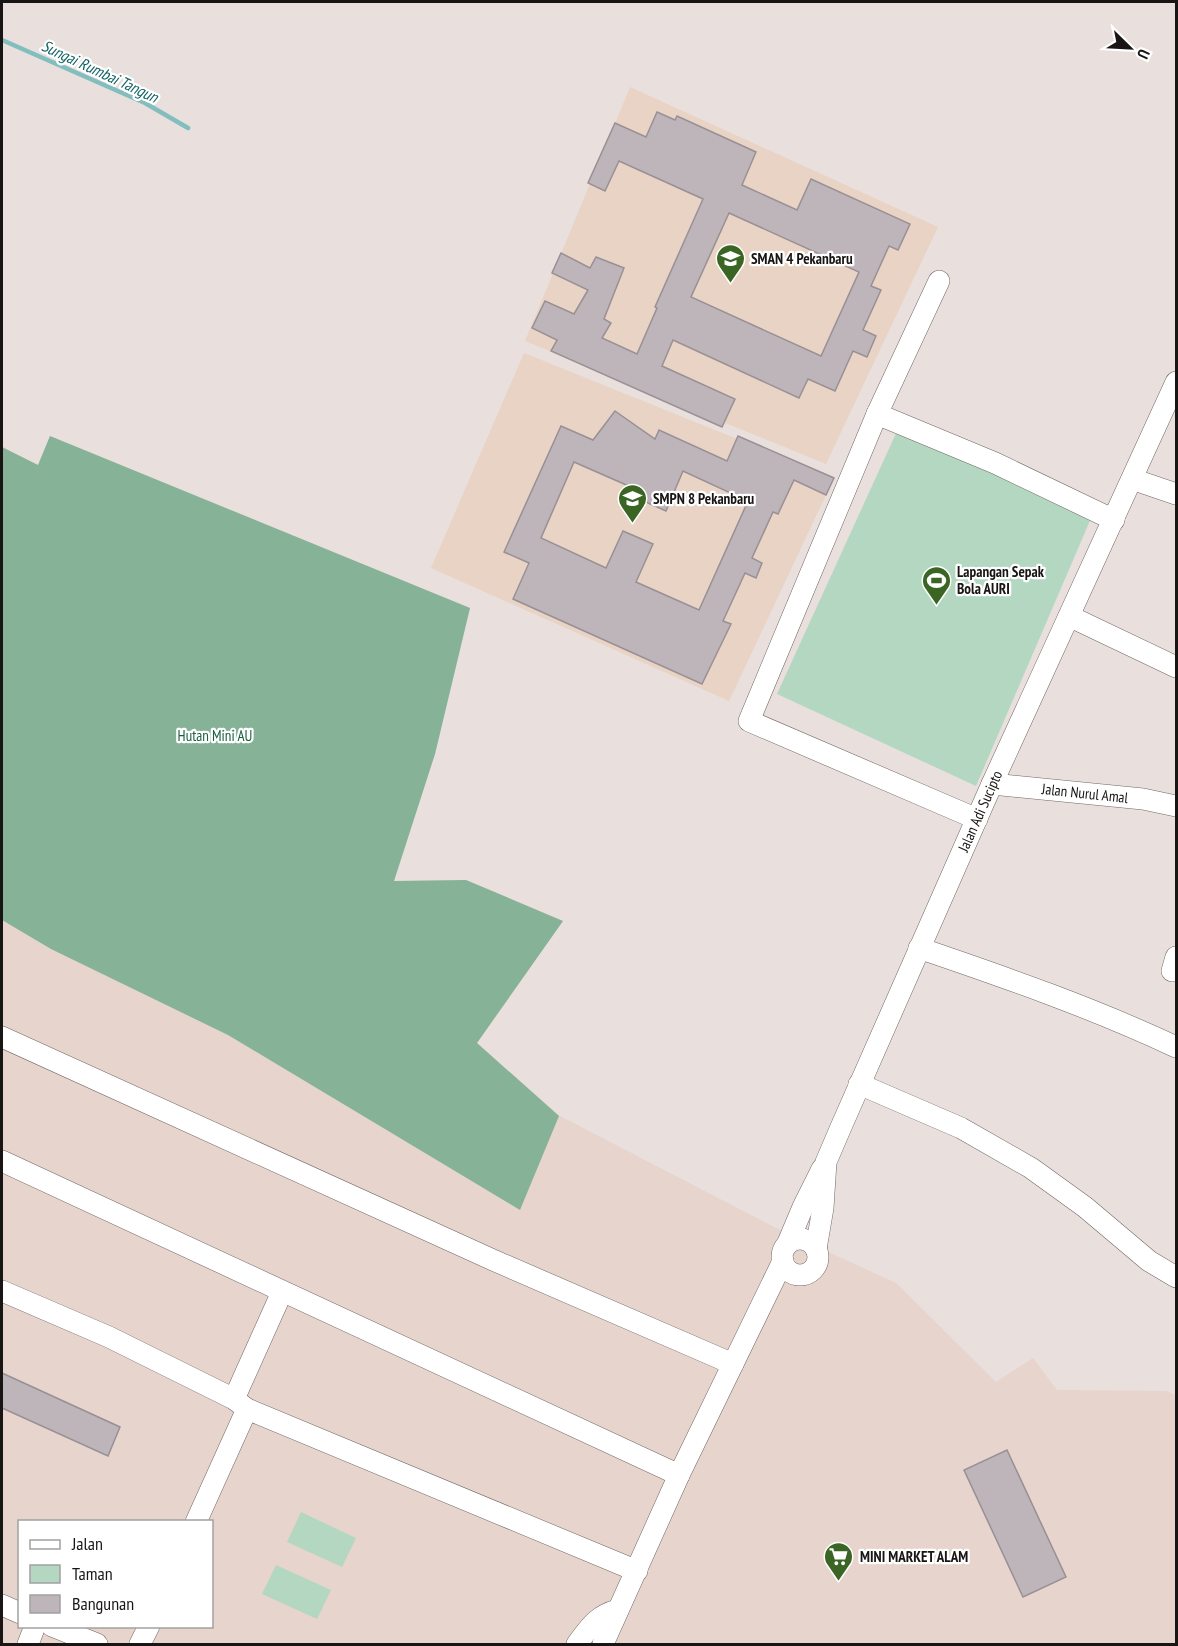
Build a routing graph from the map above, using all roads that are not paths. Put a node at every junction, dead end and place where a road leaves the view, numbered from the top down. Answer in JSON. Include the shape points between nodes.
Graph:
{"nodes":[{"id":1,"x":939,"y":281,"type":"dead end"},
{"id":2,"x":1176,"y":382,"type":"edge"},
{"id":3,"x":877,"y":414,"type":"junction"},
{"id":4,"x":1132,"y":479,"type":"junction"},
{"id":5,"x":1176,"y":494,"type":"edge"},
{"id":6,"x":1114,"y":520,"type":"junction"},
{"id":7,"x":1069,"y":616,"type":"junction"},
{"id":8,"x":1176,"y":667,"type":"edge"},
{"id":9,"x":992,"y":784,"type":"junction"},
{"id":10,"x":1176,"y":806,"type":"edge"},
{"id":11,"x":977,"y":819,"type":"junction"},
{"id":12,"x":920,"y":948,"type":"junction"},
{"id":13,"x":2,"y":1037,"type":"edge"},
{"id":14,"x":1176,"y":1047,"type":"edge"},
{"id":15,"x":859,"y":1084,"type":"junction"},
{"id":16,"x":2,"y":1161,"type":"edge"},
{"id":17,"x":826,"y":1162,"type":"junction"},
{"id":18,"x":816,"y":1249,"type":"junction"},
{"id":19,"x":785,"y":1253,"type":"junction"},
{"id":20,"x":1176,"y":1277,"type":"edge"},
{"id":21,"x":2,"y":1291,"type":"edge"},
{"id":22,"x":282,"y":1292,"type":"junction"},
{"id":23,"x":733,"y":1364,"type":"junction"},
{"id":24,"x":240,"y":1404,"type":"junction"},
{"id":25,"x":679,"y":1475,"type":"junction"},
{"id":26,"x":196,"y":1520,"type":"edge"},
{"id":27,"x":637,"y":1571,"type":"junction"},
{"id":28,"x":2,"y":1605,"type":"edge"},
{"id":29,"x":618,"y":1611,"type":"junction"},
{"id":30,"x":18,"y":1612,"type":"edge"},
{"id":31,"x":34,"y":1628,"type":"edge"},
{"id":32,"x":57,"y":1628,"type":"edge"},
{"id":33,"x":148,"y":1628,"type":"edge"},
{"id":34,"x":28,"y":1644,"type":"edge"},
{"id":35,"x":97,"y":1644,"type":"edge"},
{"id":36,"x":141,"y":1644,"type":"edge"},
{"id":37,"x":577,"y":1644,"type":"edge"},
{"id":38,"x":603,"y":1644,"type":"edge"}],
"edges":[{"from":1,"to":3,"type":"street"},
{"from":2,"to":4,"type":"street","name":"Jalan Adi Sucipto"},
{"from":3,"to":6,"type":"street","via":[[995,463]]},
{"from":3,"to":11,"type":"street","via":[[749,721]]},
{"from":4,"to":5,"type":"street"},
{"from":4,"to":6,"type":"street","name":"Jalan Adi Sucipto"},
{"from":6,"to":7,"type":"street","name":"Jalan Adi Sucipto"},
{"from":7,"to":8,"type":"street"},
{"from":7,"to":9,"type":"street","name":"Jalan Adi Sucipto"},
{"from":9,"to":10,"type":"street","name":"Jalan Nurul Amal","via":[[1143,799]]},
{"from":9,"to":11,"type":"street","name":"Jalan Adi Sucipto"},
{"from":11,"to":12,"type":"street","name":"Jalan Adi Sucipto"},
{"from":12,"to":14,"type":"street","via":[[1050,992]]},
{"from":12,"to":15,"type":"street","name":"Jalan Adi Sucipto"},
{"from":13,"to":23,"type":"street","via":[[493,1260]]},
{"from":15,"to":17,"type":"street","name":"Jalan Adi Sucipto"},
{"from":15,"to":20,"type":"street","via":[[961,1128],[1031,1168],[1149,1261]]},
{"from":16,"to":22,"type":"street"},
{"from":17,"to":18,"type":"street","name":"Jalan Adi Sucipto"},
{"from":17,"to":19,"type":"street"},
{"from":18,"to":19,"type":"street","via":[[796,1239]]},
{"from":18,"to":19,"type":"street","via":[[816,1265],[807,1273],[789,1271]]},
{"from":19,"to":23,"type":"street"},
{"from":21,"to":24,"type":"street","via":[[109,1337]]},
{"from":22,"to":24,"type":"street"},
{"from":22,"to":25,"type":"street"},
{"from":23,"to":25,"type":"street"},
{"from":24,"to":26,"type":"street"},
{"from":24,"to":27,"type":"street"},
{"from":25,"to":27,"type":"street"},
{"from":27,"to":29,"type":"street"},
{"from":28,"to":30,"type":"street"},
{"from":29,"to":37,"type":"street","via":[[593,1623]]},
{"from":29,"to":38,"type":"street"},
{"from":31,"to":34,"type":"street"},
{"from":32,"to":35,"type":"street"},
{"from":33,"to":36,"type":"street"}]}
